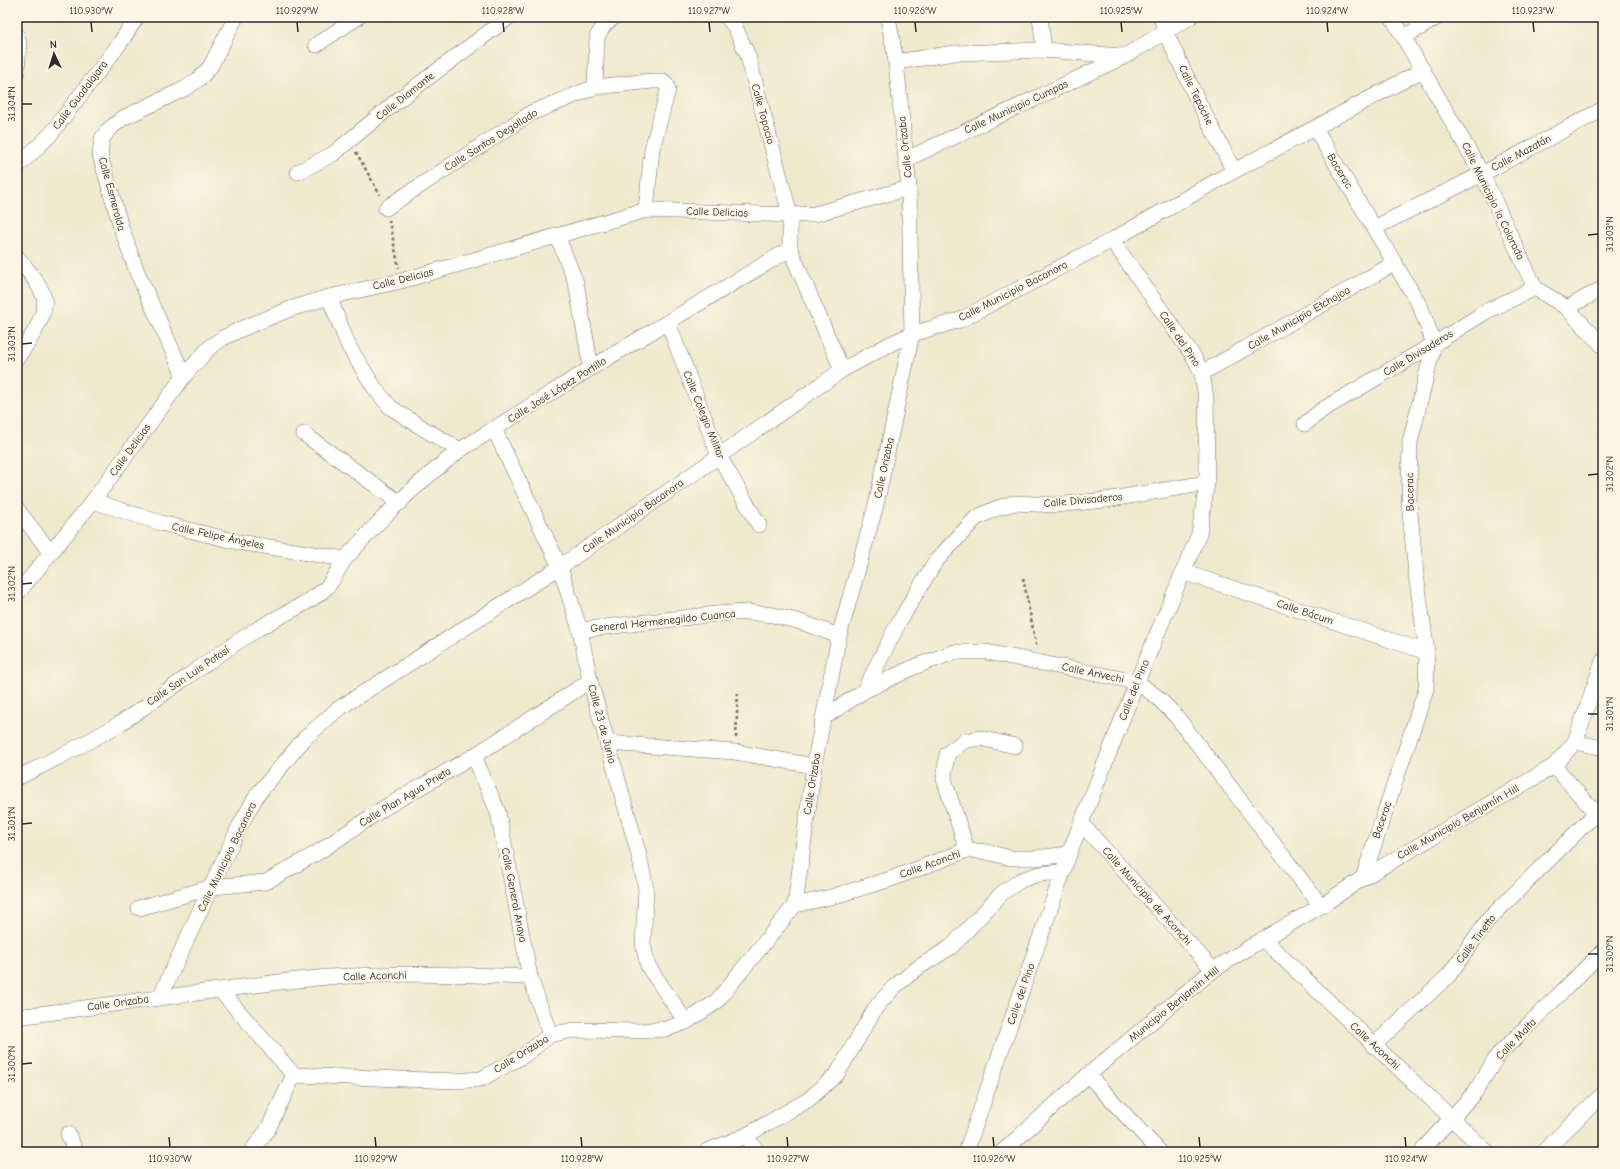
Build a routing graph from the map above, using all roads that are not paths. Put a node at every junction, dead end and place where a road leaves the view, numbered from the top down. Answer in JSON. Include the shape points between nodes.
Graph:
{"nodes":[{"id":1,"x":137,"y":17,"type":"edge"},
{"id":2,"x":236,"y":17,"type":"edge"},
{"id":3,"x":358,"y":17,"type":"edge"},
{"id":4,"x":509,"y":17,"type":"edge"},
{"id":5,"x":614,"y":17,"type":"edge"},
{"id":6,"x":727,"y":17,"type":"edge"},
{"id":7,"x":888,"y":17,"type":"edge"},
{"id":8,"x":1040,"y":17,"type":"edge"},
{"id":9,"x":1190,"y":17,"type":"edge"},
{"id":10,"x":1392,"y":17,"type":"edge"},
{"id":11,"x":1438,"y":17,"type":"edge"},
{"id":12,"x":1163,"y":24,"type":"edge"},
{"id":13,"x":17,"y":36,"type":"edge"},
{"id":14,"x":1404,"y":37,"type":"junction"},
{"id":15,"x":316,"y":45,"type":"dead end"},
{"id":16,"x":1044,"y":50,"type":"junction"},
{"id":17,"x":1125,"y":56,"type":"junction"},
{"id":18,"x":896,"y":62,"type":"junction"},
{"id":19,"x":1423,"y":70,"type":"junction"},
{"id":20,"x":17,"y":72,"type":"edge"},
{"id":21,"x":595,"y":87,"type":"junction"},
{"id":22,"x":1603,"y":109,"type":"edge"},
{"id":23,"x":1315,"y":128,"type":"junction"},
{"id":24,"x":906,"y":159,"type":"junction"},
{"id":25,"x":17,"y":168,"type":"edge"},
{"id":26,"x":1234,"y":171,"type":"junction"},
{"id":27,"x":298,"y":172,"type":"dead end"},
{"id":28,"x":1482,"y":174,"type":"junction"},
{"id":29,"x":909,"y":188,"type":"junction"},
{"id":30,"x":386,"y":208,"type":"dead end"},
{"id":31,"x":646,"y":210,"type":"junction"},
{"id":32,"x":790,"y":215,"type":"junction"},
{"id":33,"x":1374,"y":228,"type":"junction"},
{"id":34,"x":557,"y":235,"type":"junction"},
{"id":35,"x":1112,"y":240,"type":"junction"},
{"id":36,"x":790,"y":249,"type":"junction"},
{"id":37,"x":17,"y":257,"type":"edge"},
{"id":38,"x":1395,"y":263,"type":"junction"},
{"id":39,"x":1535,"y":288,"type":"junction"},
{"id":40,"x":1603,"y":288,"type":"edge"},
{"id":41,"x":329,"y":297,"type":"junction"},
{"id":42,"x":1567,"y":308,"type":"junction"},
{"id":43,"x":668,"y":323,"type":"junction"},
{"id":44,"x":912,"y":334,"type":"junction"},
{"id":45,"x":1434,"y":344,"type":"junction"},
{"id":46,"x":1603,"y":346,"type":"edge"},
{"id":47,"x":17,"y":358,"type":"edge"},
{"id":48,"x":591,"y":368,"type":"junction"},
{"id":49,"x":842,"y":370,"type":"junction"},
{"id":50,"x":1202,"y":373,"type":"junction"},
{"id":51,"x":184,"y":376,"type":"junction"},
{"id":52,"x":1305,"y":424,"type":"dead end"},
{"id":53,"x":494,"y":429,"type":"junction"},
{"id":54,"x":304,"y":434,"type":"dead end"},
{"id":55,"x":460,"y":450,"type":"junction"},
{"id":56,"x":719,"y":456,"type":"junction"},
{"id":57,"x":1207,"y":483,"type":"junction"},
{"id":58,"x":93,"y":501,"type":"junction"},
{"id":59,"x":400,"y":503,"type":"junction"},
{"id":60,"x":17,"y":509,"type":"edge"},
{"id":61,"x":759,"y":525,"type":"dead end"},
{"id":62,"x":50,"y":552,"type":"junction"},
{"id":63,"x":345,"y":559,"type":"junction"},
{"id":64,"x":560,"y":566,"type":"junction"},
{"id":65,"x":1183,"y":572,"type":"junction"},
{"id":66,"x":17,"y":594,"type":"edge"},
{"id":67,"x":580,"y":630,"type":"junction"},
{"id":68,"x":839,"y":636,"type":"junction"},
{"id":69,"x":1427,"y":652,"type":"junction"},
{"id":70,"x":1603,"y":661,"type":"edge"},
{"id":71,"x":590,"y":682,"type":"junction"},
{"id":72,"x":1137,"y":682,"type":"junction"},
{"id":73,"x":864,"y":691,"type":"junction"},
{"id":74,"x":823,"y":718,"type":"junction"},
{"id":75,"x":1575,"y":742,"type":"junction"},
{"id":76,"x":606,"y":743,"type":"junction"},
{"id":77,"x":1015,"y":746,"type":"dead end"},
{"id":78,"x":1603,"y":748,"type":"edge"},
{"id":79,"x":474,"y":756,"type":"junction"},
{"id":80,"x":814,"y":766,"type":"junction"},
{"id":81,"x":1554,"y":766,"type":"junction"},
{"id":82,"x":17,"y":778,"type":"edge"},
{"id":83,"x":1599,"y":817,"type":"edge"},
{"id":84,"x":1082,"y":823,"type":"junction"},
{"id":85,"x":967,"y":850,"type":"junction"},
{"id":86,"x":1069,"y":854,"type":"junction"},
{"id":87,"x":1063,"y":872,"type":"junction"},
{"id":88,"x":1362,"y":878,"type":"junction"},
{"id":89,"x":212,"y":887,"type":"junction"},
{"id":90,"x":795,"y":905,"type":"junction"},
{"id":91,"x":1321,"y":906,"type":"junction"},
{"id":92,"x":139,"y":908,"type":"dead end"},
{"id":93,"x":1263,"y":939,"type":"junction"},
{"id":94,"x":1603,"y":951,"type":"edge"},
{"id":95,"x":1213,"y":970,"type":"junction"},
{"id":96,"x":530,"y":977,"type":"junction"},
{"id":97,"x":220,"y":990,"type":"junction"},
{"id":98,"x":160,"y":997,"type":"junction"},
{"id":99,"x":17,"y":1017,"type":"edge"},
{"id":100,"x":686,"y":1022,"type":"junction"},
{"id":101,"x":550,"y":1036,"type":"junction"},
{"id":102,"x":1373,"y":1046,"type":"junction"},
{"id":103,"x":294,"y":1075,"type":"junction"},
{"id":104,"x":1088,"y":1075,"type":"junction"},
{"id":105,"x":1603,"y":1094,"type":"edge"},
{"id":106,"x":1451,"y":1117,"type":"junction"},
{"id":107,"x":68,"y":1134,"type":"dead end"},
{"id":108,"x":745,"y":1136,"type":"junction"},
{"id":109,"x":76,"y":1152,"type":"edge"},
{"id":110,"x":251,"y":1152,"type":"edge"},
{"id":111,"x":705,"y":1152,"type":"edge"},
{"id":112,"x":758,"y":1152,"type":"edge"},
{"id":113,"x":966,"y":1152,"type":"edge"},
{"id":114,"x":1002,"y":1152,"type":"edge"},
{"id":115,"x":1160,"y":1152,"type":"edge"},
{"id":116,"x":1422,"y":1152,"type":"edge"},
{"id":117,"x":1487,"y":1152,"type":"edge"},
{"id":118,"x":1543,"y":1152,"type":"edge"}],
"edges":[{"from":1,"to":25,"type":"street","name":"Calle Guadalajara","via":[[50,135]]},
{"from":2,"to":51,"type":"street","name":"Calle Esmeralda","via":[[210,67],[199,79],[186,88],[123,118],[102,138],[100,155],[121,227],[137,272]]},
{"from":3,"to":15,"type":"street"},
{"from":4,"to":27,"type":"street","name":"Calle Diamante","via":[[397,101],[333,154]]},
{"from":5,"to":21,"type":"street","via":[[604,25],[597,37]]},
{"from":6,"to":32,"type":"street","name":"Calle Topacio","via":[[735,27],[748,56]]},
{"from":7,"to":18,"type":"street","name":"Calle Orizaba"},
{"from":8,"to":16,"type":"street"},
{"from":9,"to":12,"type":"street","name":"Calle Municipio Cumpas"},
{"from":10,"to":14,"type":"street","name":"Calle Municipio la Colorada"},
{"from":11,"to":14,"type":"street"},
{"from":12,"to":17,"type":"street","name":"Calle Municipio Cumpas"},
{"from":12,"to":26,"type":"street","name":"Calle Tepache","via":[[1196,97]]},
{"from":13,"to":20,"type":"street"},
{"from":14,"to":19,"type":"street","name":"Calle Municipio la Colorada"},
{"from":16,"to":17,"type":"street"},
{"from":16,"to":18,"type":"street","via":[[955,53]]},
{"from":17,"to":24,"type":"street","name":"Calle Municipio Cumpas"},
{"from":18,"to":24,"type":"street","name":"Calle Orizaba"},
{"from":19,"to":23,"type":"street"},
{"from":19,"to":28,"type":"street","name":"Calle Municipio la Colorada"},
{"from":21,"to":30,"type":"street","name":"Calle Santos Degollado","via":[[531,113]]},
{"from":21,"to":31,"type":"street","name":"Calle Santos Degollado","via":[[658,81],[663,81],[667,85],[668,90],[652,150]]},
{"from":22,"to":28,"type":"street","name":"Calle Mazatán"},
{"from":23,"to":26,"type":"street","name":"Calle Municipio Bacanora"},
{"from":23,"to":33,"type":"street","name":"Bacerac"},
{"from":24,"to":29,"type":"street","name":"Calle Orizaba"},
{"from":26,"to":35,"type":"street","name":"Calle Municipio Bacanora"},
{"from":28,"to":33,"type":"street","name":"Calle Mazatán"},
{"from":28,"to":39,"type":"street","name":"Calle Municipio la Colorada"},
{"from":29,"to":32,"type":"street","name":"Calle Delicias","via":[[815,214]]},
{"from":29,"to":44,"type":"street","name":"Calle Orizaba"},
{"from":31,"to":32,"type":"street","name":"Calle Delicias"},
{"from":31,"to":34,"type":"street","name":"Calle Delicias"},
{"from":32,"to":36,"type":"street","name":"Calle Topacio"},
{"from":33,"to":38,"type":"street","name":"Bacerac"},
{"from":34,"to":41,"type":"street","name":"Calle Delicias","via":[[401,281]]},
{"from":34,"to":48,"type":"street","via":[[576,283]]},
{"from":35,"to":44,"type":"street","name":"Calle Municipio Bacanora","via":[[960,320]]},
{"from":35,"to":50,"type":"street","name":"Calle del Pino","via":[[1194,357]]},
{"from":36,"to":43,"type":"street","name":"Calle José López Portillo"},
{"from":36,"to":49,"type":"street"},
{"from":37,"to":47,"type":"street","via":[[42,292],[45,303],[44,311],[32,335]]},
{"from":38,"to":45,"type":"street","name":"Bacerac","via":[[1421,308]]},
{"from":38,"to":50,"type":"street","name":"Calle Municipio Etchojoa"},
{"from":39,"to":42,"type":"street"},
{"from":39,"to":45,"type":"street","name":"Calle Divisaderos","via":[[1487,311]]},
{"from":40,"to":42,"type":"street"},
{"from":41,"to":51,"type":"street","name":"Calle Delicias","via":[[290,309],[223,338],[210,347]]},
{"from":41,"to":55,"type":"street","via":[[349,347],[390,407]]},
{"from":42,"to":46,"type":"street"},
{"from":43,"to":48,"type":"street","name":"Calle José López Portillo"},
{"from":43,"to":56,"type":"street","name":"Calle Colegio Militar"},
{"from":44,"to":49,"type":"street","name":"Calle Municipio Bacanora"},
{"from":44,"to":68,"type":"street","name":"Calle Orizaba","via":[[876,505]]},
{"from":45,"to":52,"type":"street","name":"Calle Divisaderos","via":[[1322,410]]},
{"from":45,"to":69,"type":"street","name":"Bacerac","via":[[1410,442],[1409,502]]},
{"from":48,"to":53,"type":"street","name":"Calle José López Portillo"},
{"from":49,"to":56,"type":"street","name":"Calle Municipio Bacanora"},
{"from":50,"to":57,"type":"street","name":"Calle del Pino","via":[[1206,398]]},
{"from":51,"to":58,"type":"street","name":"Calle Delicias"},
{"from":53,"to":55,"type":"street","name":"Calle José López Portillo"},
{"from":53,"to":64,"type":"street","name":"Calle 23 de Junio"},
{"from":54,"to":59,"type":"street"},
{"from":55,"to":59,"type":"street","name":"Calle José López Portillo"},
{"from":56,"to":61,"type":"street","name":"Calle Colegio Militar"},
{"from":56,"to":64,"type":"street","name":"Calle Municipio Bacanora"},
{"from":57,"to":65,"type":"street","name":"Calle del Pino","via":[[1199,534]]},
{"from":57,"to":73,"type":"street","name":"Calle Divisaderos","via":[[1105,500],[1056,505],[1014,503],[976,518],[935,562],[899,622]]},
{"from":58,"to":62,"type":"street","name":"Calle Delicias"},
{"from":58,"to":63,"type":"street","name":"Calle Felipe Ángeles","via":[[161,523],[231,540]]},
{"from":59,"to":63,"type":"street","name":"Calle José López Portillo"},
{"from":60,"to":62,"type":"street"},
{"from":62,"to":66,"type":"street","name":"Calle Delicias"},
{"from":63,"to":82,"type":"street","name":"Calle San Luis Potosí","via":[[335,578],[313,597],[257,629],[118,724]]},
{"from":64,"to":67,"type":"street","name":"Calle 23 de Junio"},
{"from":64,"to":89,"type":"street","name":"Calle Municipio Bacanora","via":[[338,709],[305,738],[257,795],[239,827]]},
{"from":65,"to":69,"type":"street","name":"Calle Bácum"},
{"from":65,"to":72,"type":"street","name":"Calle del Pino"},
{"from":67,"to":68,"type":"street","name":"General Hermenegildo Cuanca","via":[[748,612],[801,622]]},
{"from":67,"to":71,"type":"street","name":"Calle 23 de Junio"},
{"from":68,"to":74,"type":"street","name":"Calle Orizaba"},
{"from":69,"to":88,"type":"street","name":"Bacerac","via":[[1426,689]]},
{"from":70,"to":75,"type":"street"},
{"from":71,"to":76,"type":"street","name":"Calle 23 de Junio"},
{"from":71,"to":79,"type":"street","name":"Calle Plan Agua Prieta"},
{"from":72,"to":73,"type":"street","name":"Calle Arivechi","via":[[986,652],[954,652],[914,667]]},
{"from":72,"to":84,"type":"street","name":"Calle del Pino"},
{"from":72,"to":91,"type":"street","name":"Calle Arivechi","via":[[1158,696],[1176,716]]},
{"from":73,"to":74,"type":"street","name":"Calle Arivechi"},
{"from":74,"to":80,"type":"street","name":"Calle Orizaba"},
{"from":75,"to":78,"type":"street"},
{"from":75,"to":81,"type":"street"},
{"from":76,"to":80,"type":"street","via":[[736,752]]},
{"from":76,"to":100,"type":"street","name":"Calle 23 de Junio","via":[[646,889],[643,944],[648,966]]},
{"from":77,"to":85,"type":"street","via":[[980,738],[964,741],[947,754],[944,779]]},
{"from":79,"to":89,"type":"street","name":"Calle Plan Agua Prieta","via":[[384,808],[320,852],[266,882]]},
{"from":79,"to":96,"type":"street","name":"Calle General Anaya","via":[[498,812]]},
{"from":80,"to":90,"type":"street","name":"Calle Orizaba"},
{"from":81,"to":83,"type":"street"},
{"from":81,"to":88,"type":"street","name":"Calle Municipio Benjamín Hill"},
{"from":83,"to":102,"type":"street","name":"Calle Tinetto","via":[[1488,920],[1449,975]]},
{"from":84,"to":86,"type":"street","name":"Calle del Pino"},
{"from":84,"to":95,"type":"street","name":"Calle Municipio de Aconchi"},
{"from":85,"to":86,"type":"street","name":"Calle Aconchi","via":[[1010,858]]},
{"from":85,"to":90,"type":"street","name":"Calle Aconchi","via":[[890,879]]},
{"from":86,"to":87,"type":"street","name":"Calle del Pino"},
{"from":87,"to":108,"type":"street","via":[[1039,874],[1021,880],[1002,893],[951,947],[919,967],[894,987],[876,1007],[837,1074],[808,1100]]},
{"from":87,"to":113,"type":"street","name":"Calle del Pino"},
{"from":88,"to":91,"type":"street","name":"Municipio Benjamín Hill"},
{"from":89,"to":92,"type":"street","name":"Calle Plan Agua Prieta"},
{"from":89,"to":98,"type":"street","name":"Calle Municipio Bacanora"},
{"from":90,"to":100,"type":"street","name":"Calle Orizaba","via":[[716,1002]]},
{"from":91,"to":93,"type":"street","name":"Municipio Benjamín Hill"},
{"from":93,"to":95,"type":"street","name":"Municipio Benjamín Hill"},
{"from":93,"to":102,"type":"street","name":"Calle Aconchi"},
{"from":94,"to":106,"type":"street","name":"Calle Malta","via":[[1498,1055],[1474,1092]]},
{"from":95,"to":104,"type":"street","name":"Municipio Benjamín Hill"},
{"from":96,"to":97,"type":"street","name":"Calle Aconchi","via":[[326,977]]},
{"from":96,"to":101,"type":"street","name":"Calle General Anaya"},
{"from":97,"to":98,"type":"street","name":"Calle Orizaba"},
{"from":97,"to":103,"type":"street"},
{"from":98,"to":99,"type":"street","name":"Calle Orizaba"},
{"from":100,"to":101,"type":"street","name":"Calle Orizaba","via":[[666,1029],[573,1030]]},
{"from":101,"to":103,"type":"street","name":"Calle Orizaba","via":[[523,1056],[482,1079],[456,1081]]},
{"from":102,"to":106,"type":"street","name":"Calle Aconchi"},
{"from":103,"to":110,"type":"street","via":[[268,1128]]},
{"from":104,"to":114,"type":"street","name":"Municipio Benjamín Hill"},
{"from":104,"to":115,"type":"street"},
{"from":105,"to":118,"type":"street"},
{"from":106,"to":116,"type":"street","name":"Calle Malta"},
{"from":106,"to":117,"type":"street","name":"Calle Aconchi"},
{"from":107,"to":109,"type":"street"},
{"from":108,"to":111,"type":"street"},
{"from":108,"to":112,"type":"street"}]}
